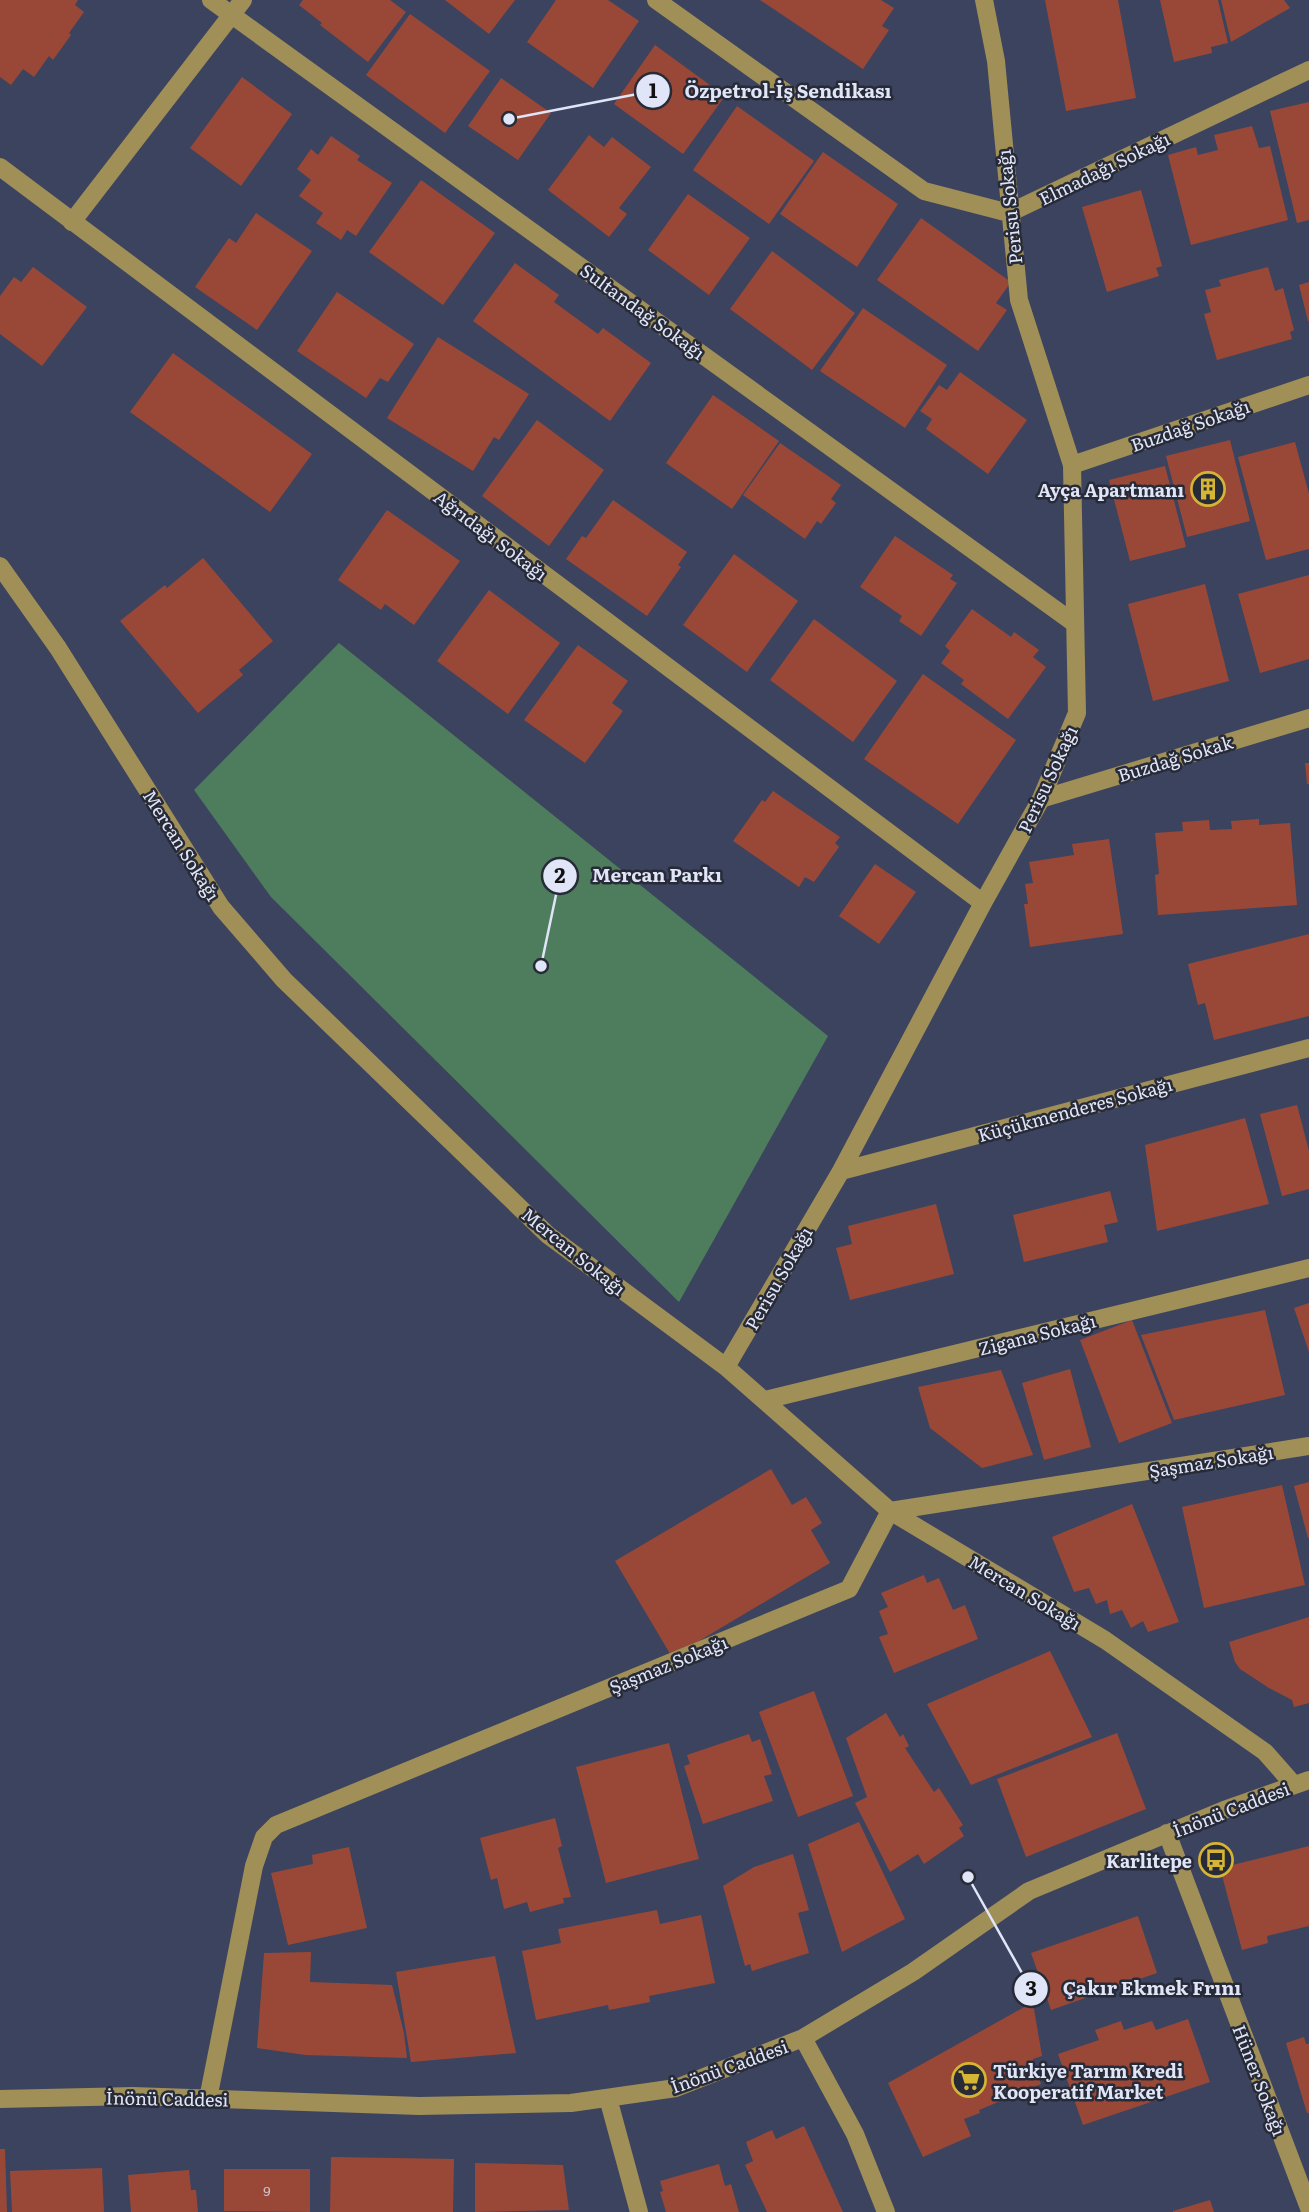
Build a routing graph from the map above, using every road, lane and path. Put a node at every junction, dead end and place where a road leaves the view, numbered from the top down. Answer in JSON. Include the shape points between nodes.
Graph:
{"nodes":[{"id":1,"x":211,"y":0,"type":"edge"},
{"id":2,"x":243,"y":0,"type":"edge"},
{"id":3,"x":656,"y":0,"type":"edge"},
{"id":4,"x":984,"y":0,"type":"edge"},
{"id":5,"x":233,"y":15,"type":"junction"},
{"id":6,"x":1309,"y":70,"type":"edge"},
{"id":7,"x":0,"y":167,"type":"edge"},
{"id":8,"x":1009,"y":213,"type":"junction"},
{"id":9,"x":72,"y":222,"type":"junction"},
{"id":10,"x":1309,"y":386,"type":"edge"},
{"id":11,"x":1072,"y":465,"type":"junction"},
{"id":12,"x":0,"y":566,"type":"edge"},
{"id":13,"x":1074,"y":623,"type":"junction"},
{"id":14,"x":1309,"y":718,"type":"edge"},
{"id":15,"x":1041,"y":799,"type":"junction"},
{"id":16,"x":984,"y":902,"type":"junction"},
{"id":17,"x":1309,"y":1048,"type":"edge"},
{"id":18,"x":841,"y":1171,"type":"junction"},
{"id":19,"x":1309,"y":1268,"type":"edge"},
{"id":20,"x":726,"y":1367,"type":"junction"},
{"id":21,"x":765,"y":1400,"type":"junction"},
{"id":22,"x":1309,"y":1446,"type":"edge"},
{"id":23,"x":890,"y":1511,"type":"junction"},
{"id":24,"x":1301,"y":1782,"type":"edge"},
{"id":25,"x":1167,"y":1833,"type":"junction"},
{"id":26,"x":803,"y":2038,"type":"junction"},
{"id":27,"x":608,"y":2098,"type":"junction"},
{"id":28,"x":0,"y":2099,"type":"edge"},
{"id":29,"x":208,"y":2099,"type":"junction"},
{"id":30,"x":1309,"y":2208,"type":"edge"},
{"id":31,"x":639,"y":2212,"type":"edge"},
{"id":32,"x":886,"y":2212,"type":"edge"}],
"edges":[{"from":1,"to":5,"type":"street","name":"Sultandağ Sokağı"},
{"from":2,"to":5,"type":"street"},
{"from":3,"to":8,"type":"street","via":[[924,191]]},
{"from":4,"to":8,"type":"street","name":"Perisu Sokağı","via":[[996,61]]},
{"from":5,"to":9,"type":"street"},
{"from":5,"to":13,"type":"street","name":"Sultandağ Sokağı"},
{"from":6,"to":8,"type":"street","name":"Elmadağı Sokağı"},
{"from":7,"to":9,"type":"street","name":"Ağrıdağı Sokağı"},
{"from":8,"to":11,"type":"street","name":"Perisu Sokağı","via":[[1018,300]]},
{"from":9,"to":16,"type":"street","name":"Ağrıdağı Sokağı"},
{"from":10,"to":11,"type":"street","name":"Buzdağ Sokağı"},
{"from":11,"to":13,"type":"street","name":"Perisu Sokağı"},
{"from":12,"to":20,"type":"street","name":"Mercan Sokağı","via":[[58,648],[220,907],[284,980],[548,1235]]},
{"from":13,"to":15,"type":"street","name":"Perisu Sokağı","via":[[1077,713]]},
{"from":14,"to":15,"type":"street","name":"Buzdağ Sokak"},
{"from":15,"to":16,"type":"street","name":"Perisu Sokağı"},
{"from":16,"to":18,"type":"street","name":"Perisu Sokağı"},
{"from":17,"to":18,"type":"street","name":"Küçükmenderes Sokağı"},
{"from":18,"to":20,"type":"street","name":"Perisu Sokağı"},
{"from":19,"to":21,"type":"street","name":"Zigana Sokağı"},
{"from":20,"to":21,"type":"street","name":"Mercan Sokağı"},
{"from":21,"to":23,"type":"street","name":"Mercan Sokağı"},
{"from":22,"to":23,"type":"street","name":"Şaşmaz Sokağı"},
{"from":23,"to":24,"type":"street","name":"Mercan Sokağı","via":[[1105,1640]]},
{"from":23,"to":29,"type":"street","name":"Şaşmaz Sokağı","via":[[849,1590],[276,1825],[264,1837],[254,1866]]},
{"from":24,"to":25,"type":"street","name":"İnönü Caddesi"},
{"from":25,"to":26,"type":"street","name":"İnönü Caddesi","via":[[1029,1891],[913,1972]]},
{"from":25,"to":30,"type":"street","name":"Hüner Sokağı"},
{"from":26,"to":27,"type":"street","name":"İnönü Caddesi","via":[[676,2088]]},
{"from":26,"to":32,"type":"street","via":[[855,2134]]},
{"from":27,"to":29,"type":"street","name":"İnönü Caddesi","via":[[419,2106]]},
{"from":27,"to":31,"type":"street"},
{"from":28,"to":29,"type":"street","name":"İnönü Caddesi"}]}
